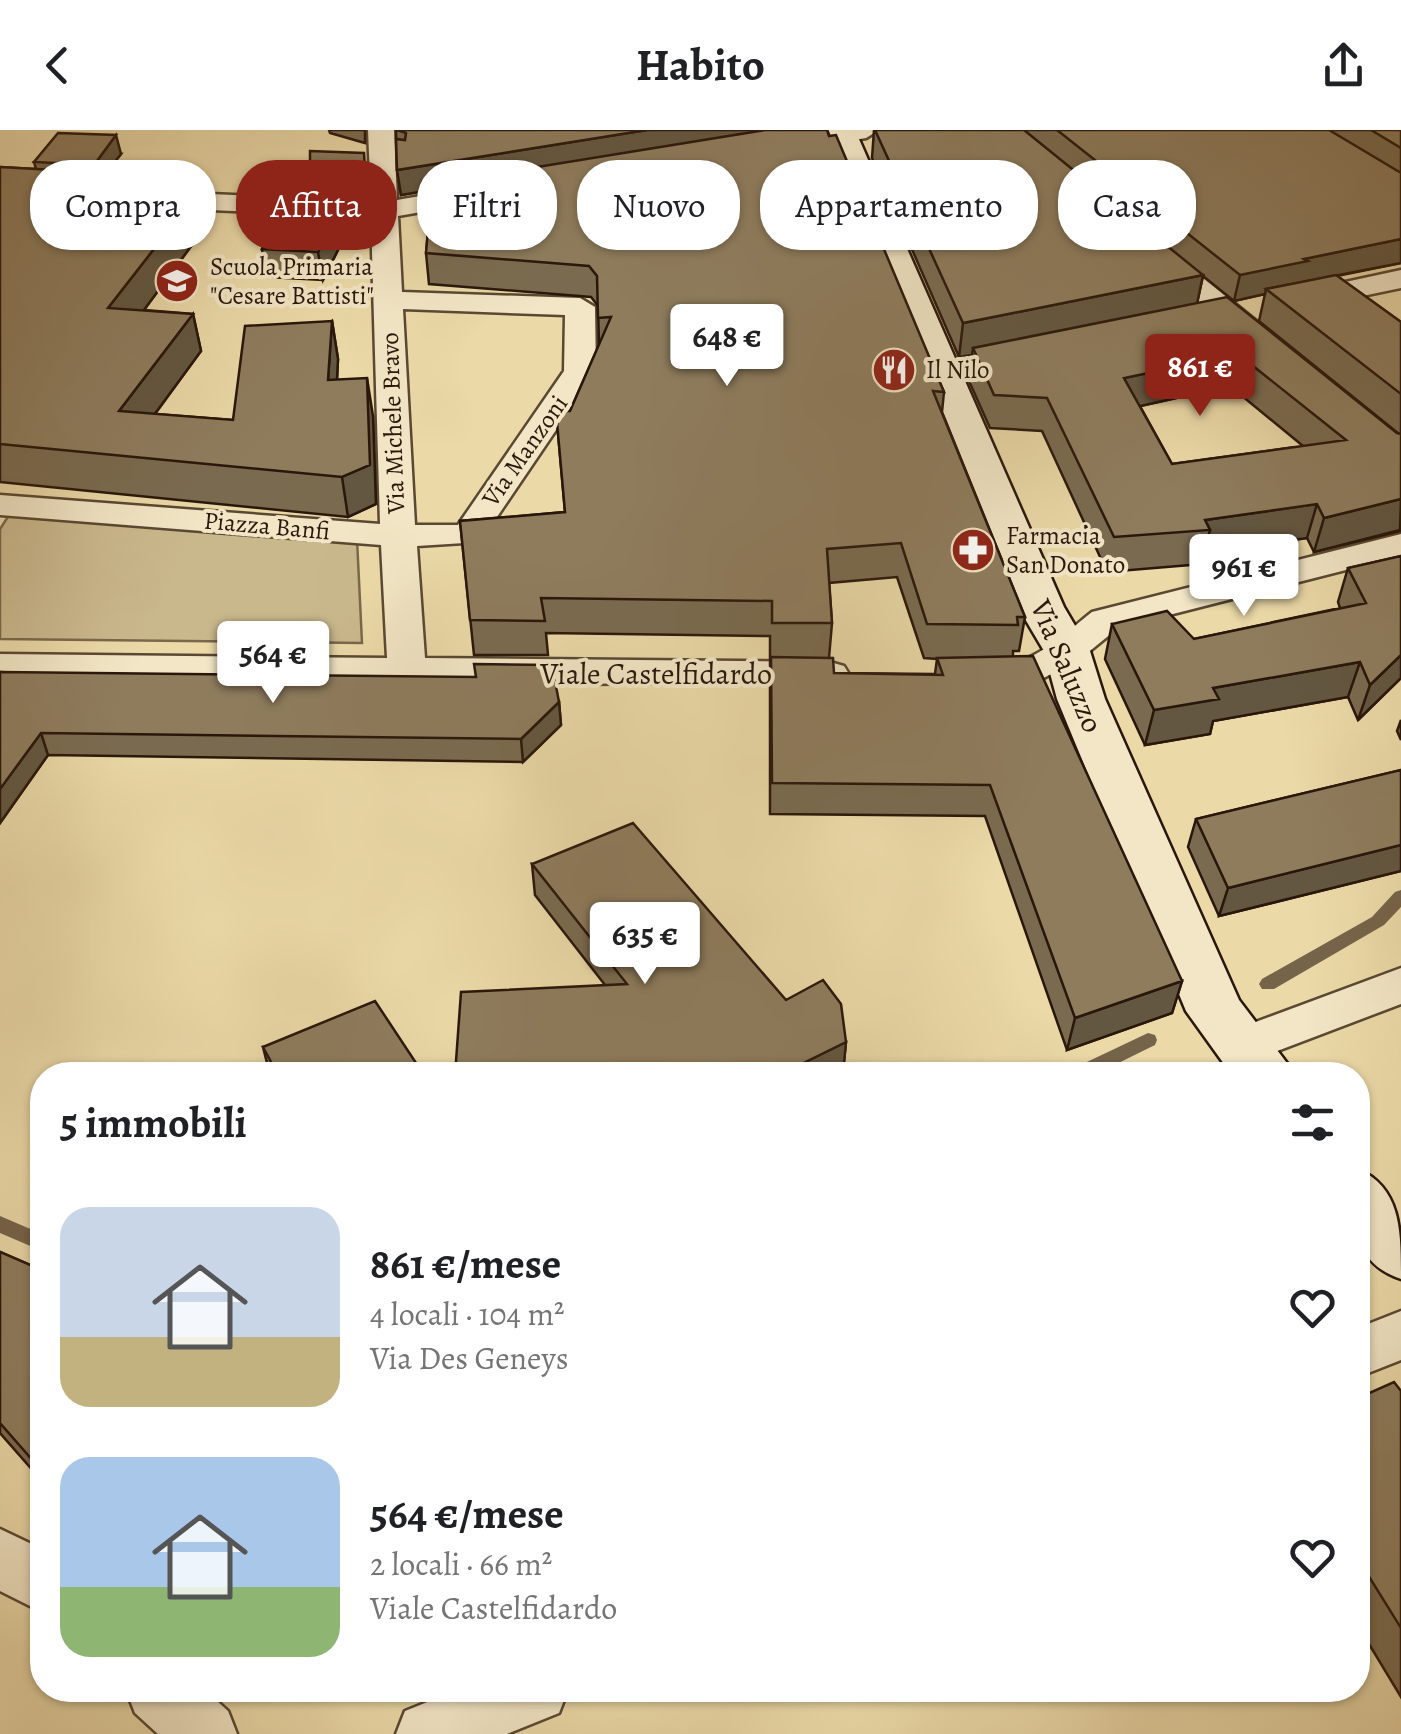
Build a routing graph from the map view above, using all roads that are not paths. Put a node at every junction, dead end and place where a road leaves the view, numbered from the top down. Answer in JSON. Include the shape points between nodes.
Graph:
{"nodes":[{"id":1,"x":381,"y":130,"type":"edge"},
{"id":2,"x":849,"y":131,"type":"edge"},
{"id":3,"x":769,"y":146,"type":"edge"},
{"id":4,"x":383,"y":160,"type":"edge"},
{"id":5,"x":387,"y":250,"type":"edge"},
{"id":6,"x":1150,"y":250,"type":"edge"},
{"id":7,"x":1401,"y":278,"type":"edge"},
{"id":8,"x":389,"y":300,"type":"junction"},
{"id":9,"x":1230,"y":315,"type":"junction"},
{"id":10,"x":1186,"y":324,"type":"edge"},
{"id":11,"x":1059,"y":350,"type":"edge"},
{"id":12,"x":1280,"y":356,"type":"edge"},
{"id":13,"x":941,"y":374,"type":"junction"},
{"id":14,"x":0,"y":504,"type":"edge"},
{"id":15,"x":398,"y":536,"type":"junction"},
{"id":16,"x":1401,"y":545,"type":"edge"},
{"id":17,"x":1067,"y":651,"type":"junction"},
{"id":18,"x":0,"y":666,"type":"edge"},
{"id":19,"x":404,"y":673,"type":"junction"},
{"id":20,"x":861,"y":674,"type":"edge"},
{"id":21,"x":940,"y":675,"type":"edge"},
{"id":22,"x":1401,"y":986,"type":"edge"},
{"id":23,"x":1254,"y":1060,"type":"edge"},
{"id":24,"x":1370,"y":1212,"type":"edge"},
{"id":25,"x":1401,"y":1252,"type":"edge"},
{"id":26,"x":1401,"y":1335,"type":"edge"},
{"id":27,"x":1370,"y":1348,"type":"edge"},
{"id":28,"x":0,"y":1558,"type":"edge"},
{"id":29,"x":30,"y":1575,"type":"edge"},
{"id":30,"x":171,"y":1702,"type":"edge"},
{"id":31,"x":507,"y":1702,"type":"edge"},
{"id":32,"x":205,"y":1734,"type":"edge"},
{"id":33,"x":428,"y":1734,"type":"edge"}],
"edges":[{"from":1,"to":4,"type":"street","name":"Via Michele Bravo"},
{"from":2,"to":3,"type":"street"},
{"from":2,"to":13,"type":"main road","name":"Via Saluzzo"},
{"from":5,"to":8,"type":"street","name":"Via Michele Bravo"},
{"from":6,"to":9,"type":"street"},
{"from":7,"to":9,"type":"street"},
{"from":8,"to":15,"type":"street","name":"Via Michele Bravo"},
{"from":8,"to":15,"type":"street","name":"Via Manzoni","via":[[580,307],[580,371],[468,535]]},
{"from":9,"to":10,"type":"street"},
{"from":9,"to":12,"type":"street"},
{"from":11,"to":13,"type":"street"},
{"from":13,"to":17,"type":"main road","name":"Via Saluzzo","via":[[1041,608]]},
{"from":14,"to":15,"type":"street","name":"Piazza Banfi"},
{"from":15,"to":19,"type":"street","via":[[408,643]]},
{"from":16,"to":17,"type":"street","via":[[1106,620]]},
{"from":17,"to":21,"type":"street","via":[[1020,675]]},
{"from":17,"to":23,"type":"main road","name":"Via Saluzzo","via":[[1081,698],[1216,1011]]},
{"from":18,"to":19,"type":"street","name":"Viale Castelfidardo"},
{"from":19,"to":20,"type":"street","name":"Viale Castelfidardo"},
{"from":22,"to":23,"type":"street"},
{"from":24,"to":25,"type":"main road"},
{"from":26,"to":27,"type":"street"},
{"from":28,"to":29,"type":"street"},
{"from":30,"to":32,"type":"street"},
{"from":31,"to":33,"type":"street"}]}
